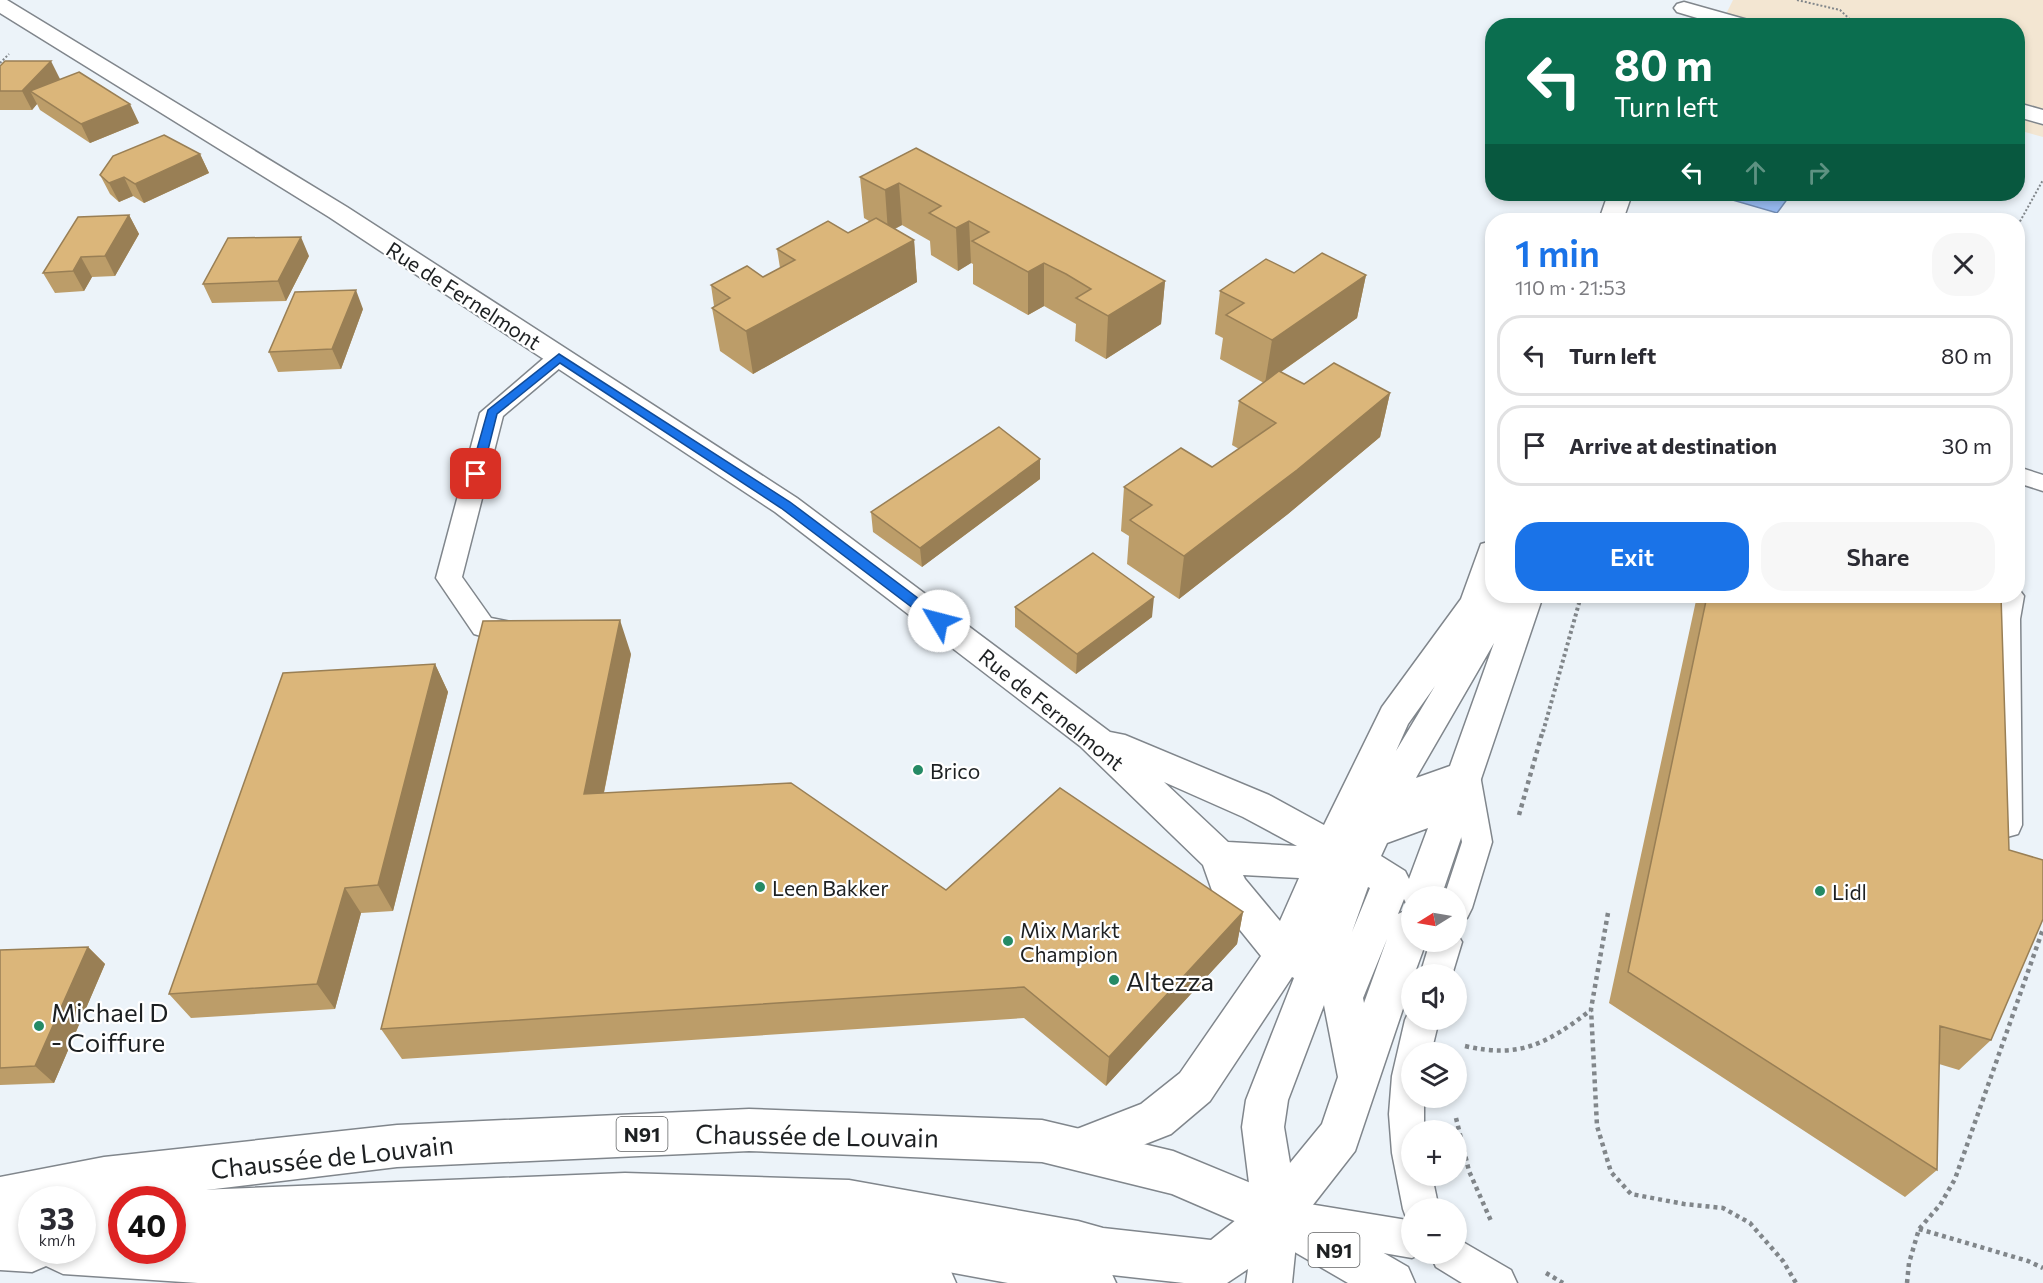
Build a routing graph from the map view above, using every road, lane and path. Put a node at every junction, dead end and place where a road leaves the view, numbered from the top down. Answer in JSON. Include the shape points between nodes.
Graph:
{"nodes":[{"id":1,"x":1797,"y":0,"type":"edge"},
{"id":2,"x":0,"y":4,"type":"edge"},
{"id":3,"x":1682,"y":11,"type":"edge"},
{"id":4,"x":1713,"y":18,"type":"edge"},
{"id":5,"x":1848,"y":18,"type":"edge"},
{"id":6,"x":2025,"y":112,"type":"edge"},
{"id":7,"x":2043,"y":117,"type":"edge"},
{"id":8,"x":2043,"y":180,"type":"edge"},
{"id":9,"x":2025,"y":213,"type":"edge"},
{"id":10,"x":559,"y":357,"type":"junction"},
{"id":11,"x":2025,"y":477,"type":"edge"},
{"id":12,"x":2043,"y":483,"type":"edge"},
{"id":13,"x":1485,"y":586,"type":"edge"},
{"id":14,"x":1525,"y":603,"type":"edge"},
{"id":15,"x":2010,"y":603,"type":"edge"},
{"id":16,"x":539,"y":635,"type":"edge"},
{"id":17,"x":1092,"y":736,"type":"junction"},
{"id":18,"x":1465,"y":775,"type":"junction"},
{"id":19,"x":1355,"y":847,"type":"junction"},
{"id":20,"x":2007,"y":851,"type":"edge"},
{"id":21,"x":1219,"y":856,"type":"junction"},
{"id":22,"x":1426,"y":886,"type":"edge"},
{"id":23,"x":1463,"y":886,"type":"edge"},
{"id":24,"x":1608,"y":913,"type":"dead end"},
{"id":25,"x":2043,"y":929,"type":"edge"},
{"id":26,"x":1403,"y":952,"type":"edge"},
{"id":27,"x":1301,"y":962,"type":"junction"},
{"id":28,"x":1592,"y":1009,"type":"junction"},
{"id":29,"x":1467,"y":1047,"type":"edge"},
{"id":30,"x":1358,"y":1079,"type":"junction"},
{"id":31,"x":1455,"y":1112,"type":"dead end"},
{"id":32,"x":1079,"y":1149,"type":"junction"},
{"id":33,"x":0,"y":1200,"type":"edge"},
{"id":34,"x":186,"y":1212,"type":"edge"},
{"id":35,"x":1276,"y":1216,"type":"junction"},
{"id":36,"x":18,"y":1222,"type":"edge"},
{"id":37,"x":0,"y":1223,"type":"edge"},
{"id":38,"x":1493,"y":1225,"type":"dead end"},
{"id":39,"x":1919,"y":1229,"type":"junction"},
{"id":40,"x":0,"y":1237,"type":"edge"},
{"id":41,"x":18,"y":1237,"type":"edge"},
{"id":42,"x":1401,"y":1237,"type":"edge"},
{"id":43,"x":186,"y":1239,"type":"edge"},
{"id":44,"x":0,"y":1247,"type":"edge"},
{"id":45,"x":18,"y":1248,"type":"edge"},
{"id":46,"x":96,"y":1253,"type":"edge"},
{"id":47,"x":1466,"y":1264,"type":"edge"},
{"id":48,"x":2043,"y":1268,"type":"edge"},
{"id":49,"x":933,"y":1283,"type":"edge"},
{"id":50,"x":1097,"y":1283,"type":"edge"},
{"id":51,"x":1269,"y":1283,"type":"edge"},
{"id":52,"x":1392,"y":1283,"type":"edge"},
{"id":53,"x":1498,"y":1283,"type":"edge"},
{"id":54,"x":1796,"y":1283,"type":"edge"},
{"id":55,"x":1907,"y":1283,"type":"edge"}],
"edges":[{"from":1,"to":5,"type":"path","via":[[1840,10]]},
{"from":2,"to":10,"type":"street","name":"Rue de Fernelmont","via":[[338,212]]},
{"from":3,"to":4,"type":"street"},
{"from":6,"to":7,"type":"street"},
{"from":8,"to":9,"type":"path"},
{"from":10,"to":16,"type":"lane","via":[[492,412],[449,578],[483,627]]},
{"from":10,"to":17,"type":"street","name":"Rue de Fernelmont","via":[[786,505]]},
{"from":11,"to":12,"type":"lane"},
{"from":13,"to":19,"type":"street","via":[[1394,717]]},
{"from":14,"to":18,"type":"street"},
{"from":15,"to":20,"type":"lane"},
{"from":17,"to":19,"type":"street"},
{"from":17,"to":21,"type":"street","name":"Rue de Fernelmont"},
{"from":18,"to":19,"type":"street","via":[[1428,789],[1416,817]]},
{"from":18,"to":22,"type":"street"},
{"from":18,"to":23,"type":"lane","via":[[1477,842]]},
{"from":19,"to":21,"type":"street","via":[[1298,863]]},
{"from":19,"to":27,"type":"street"},
{"from":19,"to":30,"type":"street","via":[[1392,882],[1343,998]]},
{"from":21,"to":27,"type":"street","via":[[1228,886]]},
{"from":24,"to":28,"type":"path"},
{"from":25,"to":39,"type":"path","via":[[1955,1179]]},
{"from":26,"to":30,"type":"street"},
{"from":27,"to":32,"type":"street","via":[[1195,1087],[1156,1119]]},
{"from":27,"to":35,"type":"street","via":[[1263,1127]]},
{"from":28,"to":29,"type":"path","via":[[1556,1037],[1521,1051],[1480,1051]]},
{"from":28,"to":54,"type":"path","via":[[1598,1126],[1611,1172],[1631,1194],[1723,1208],[1750,1223],[1783,1261]]},
{"from":30,"to":35,"type":"street","via":[[1340,1136]]},
{"from":31,"to":38,"type":"path","via":[[1461,1145],[1482,1207]]},
{"from":32,"to":33,"type":"street","name":"Chaussée de Louvain","number":"N91","via":[[1042,1142],[830,1132],[749,1130],[604,1135],[397,1146],[104,1179]]},
{"from":32,"to":35,"type":"street","name":"Chaussée de Louvain","number":"N91","via":[[1173,1173]]},
{"from":34,"to":35,"type":"street","via":[[625,1195],[849,1202],[1102,1251],[1218,1264]]},
{"from":35,"to":42,"type":"lane"},
{"from":35,"to":51,"type":"street"},
{"from":35,"to":52,"type":"street","name":"Chaussée de Louvain","number":"N91"},
{"from":36,"to":37,"type":"street"},
{"from":39,"to":48,"type":"path"},
{"from":39,"to":55,"type":"path"},
{"from":40,"to":41,"type":"lane"},
{"from":43,"to":50,"type":"lane","via":[[378,1242],[618,1229],[840,1234]]},
{"from":44,"to":45,"type":"street"},
{"from":46,"to":49,"type":"street","via":[[418,1275],[609,1267],[833,1271]]},
{"from":47,"to":53,"type":"lane"}]}
